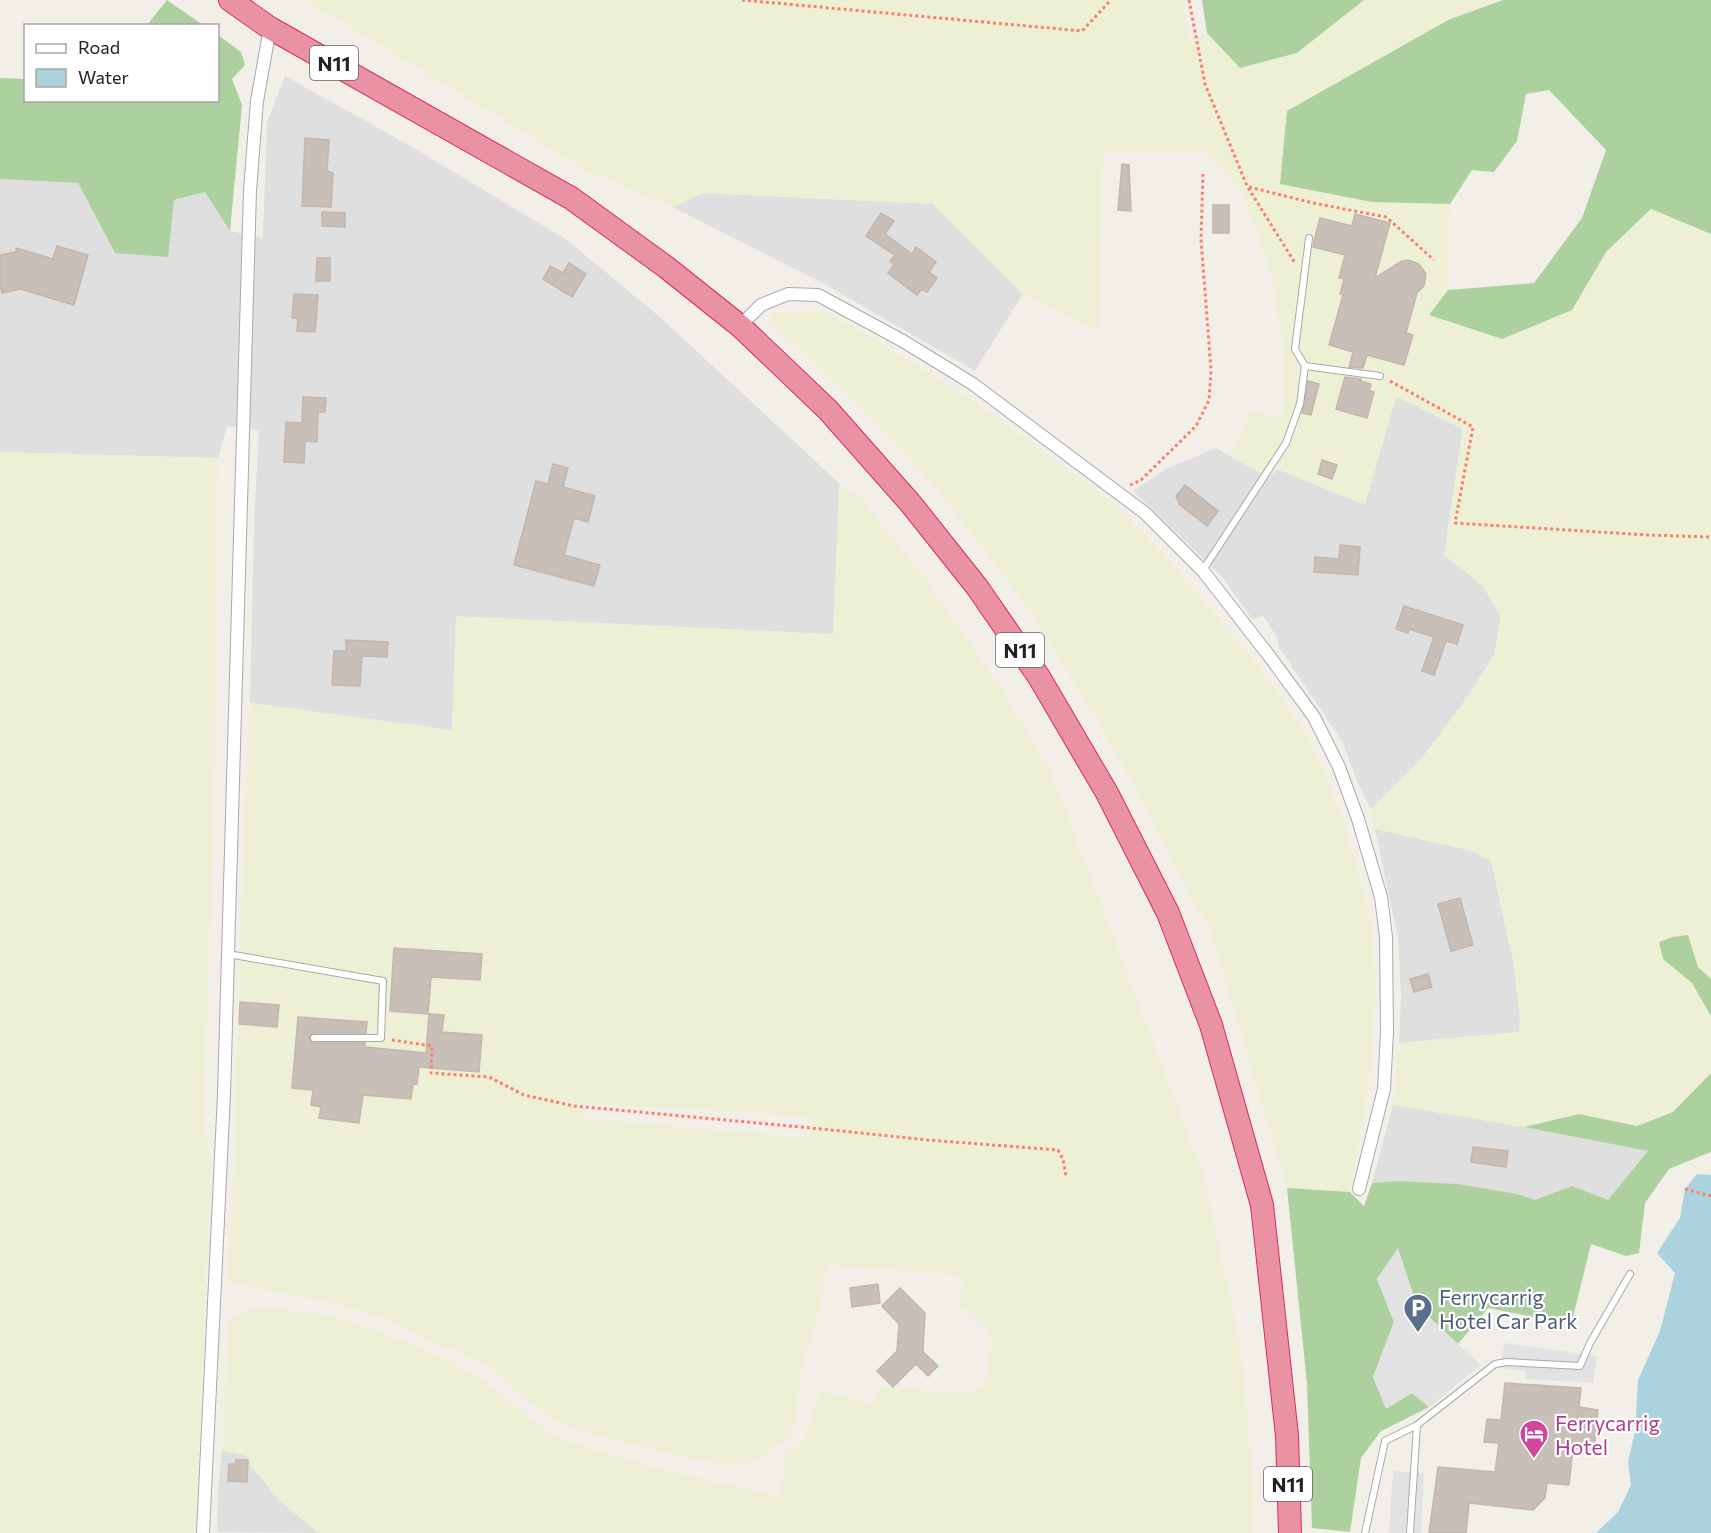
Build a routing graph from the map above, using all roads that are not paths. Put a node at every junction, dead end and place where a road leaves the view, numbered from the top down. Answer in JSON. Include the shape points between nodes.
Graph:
{"nodes":[{"id":1,"x":230,"y":0,"type":"edge"},
{"id":2,"x":270,"y":28,"type":"junction"},
{"id":3,"x":1309,"y":238,"type":"dead end"},
{"id":4,"x":740,"y":326,"type":"junction"},
{"id":5,"x":1305,"y":366,"type":"junction"},
{"id":6,"x":1380,"y":376,"type":"road end"},
{"id":7,"x":1203,"y":571,"type":"junction"},
{"id":8,"x":227,"y":954,"type":"junction"},
{"id":9,"x":314,"y":1038,"type":"dead end"},
{"id":10,"x":1359,"y":1189,"type":"dead end"},
{"id":11,"x":1630,"y":1274,"type":"dead end"},
{"id":12,"x":1417,"y":1425,"type":"junction"},
{"id":13,"x":204,"y":1533,"type":"edge"},
{"id":14,"x":1290,"y":1533,"type":"edge"},
{"id":15,"x":1365,"y":1533,"type":"edge"},
{"id":16,"x":1410,"y":1533,"type":"edge"}],
"edges":[{"from":1,"to":2,"type":"highway","number":"N11"},
{"from":2,"to":4,"type":"highway","number":"N11","via":[[571,198]]},
{"from":2,"to":8,"type":"street","via":[[258,100],[250,190]]},
{"from":3,"to":5,"type":"lane","via":[[1295,349]]},
{"from":4,"to":7,"type":"street","via":[[761,305],[788,294],[818,295],[973,384],[1145,513]]},
{"from":4,"to":14,"type":"highway","number":"N11","via":[[828,410],[977,587],[1039,677],[1107,793],[1168,913],[1211,1025],[1262,1205],[1287,1436]]},
{"from":5,"to":6,"type":"lane"},
{"from":5,"to":7,"type":"lane","via":[[1300,404],[1286,443]]},
{"from":7,"to":10,"type":"street","via":[[1314,717],[1340,767],[1381,897],[1387,956],[1384,1089]]},
{"from":8,"to":9,"type":"lane","via":[[383,981],[381,1038]]},
{"from":8,"to":13,"type":"street"},
{"from":11,"to":12,"type":"lane","via":[[1580,1366],[1495,1364]]},
{"from":12,"to":15,"type":"lane","via":[[1385,1441]]},
{"from":12,"to":16,"type":"lane"}]}
